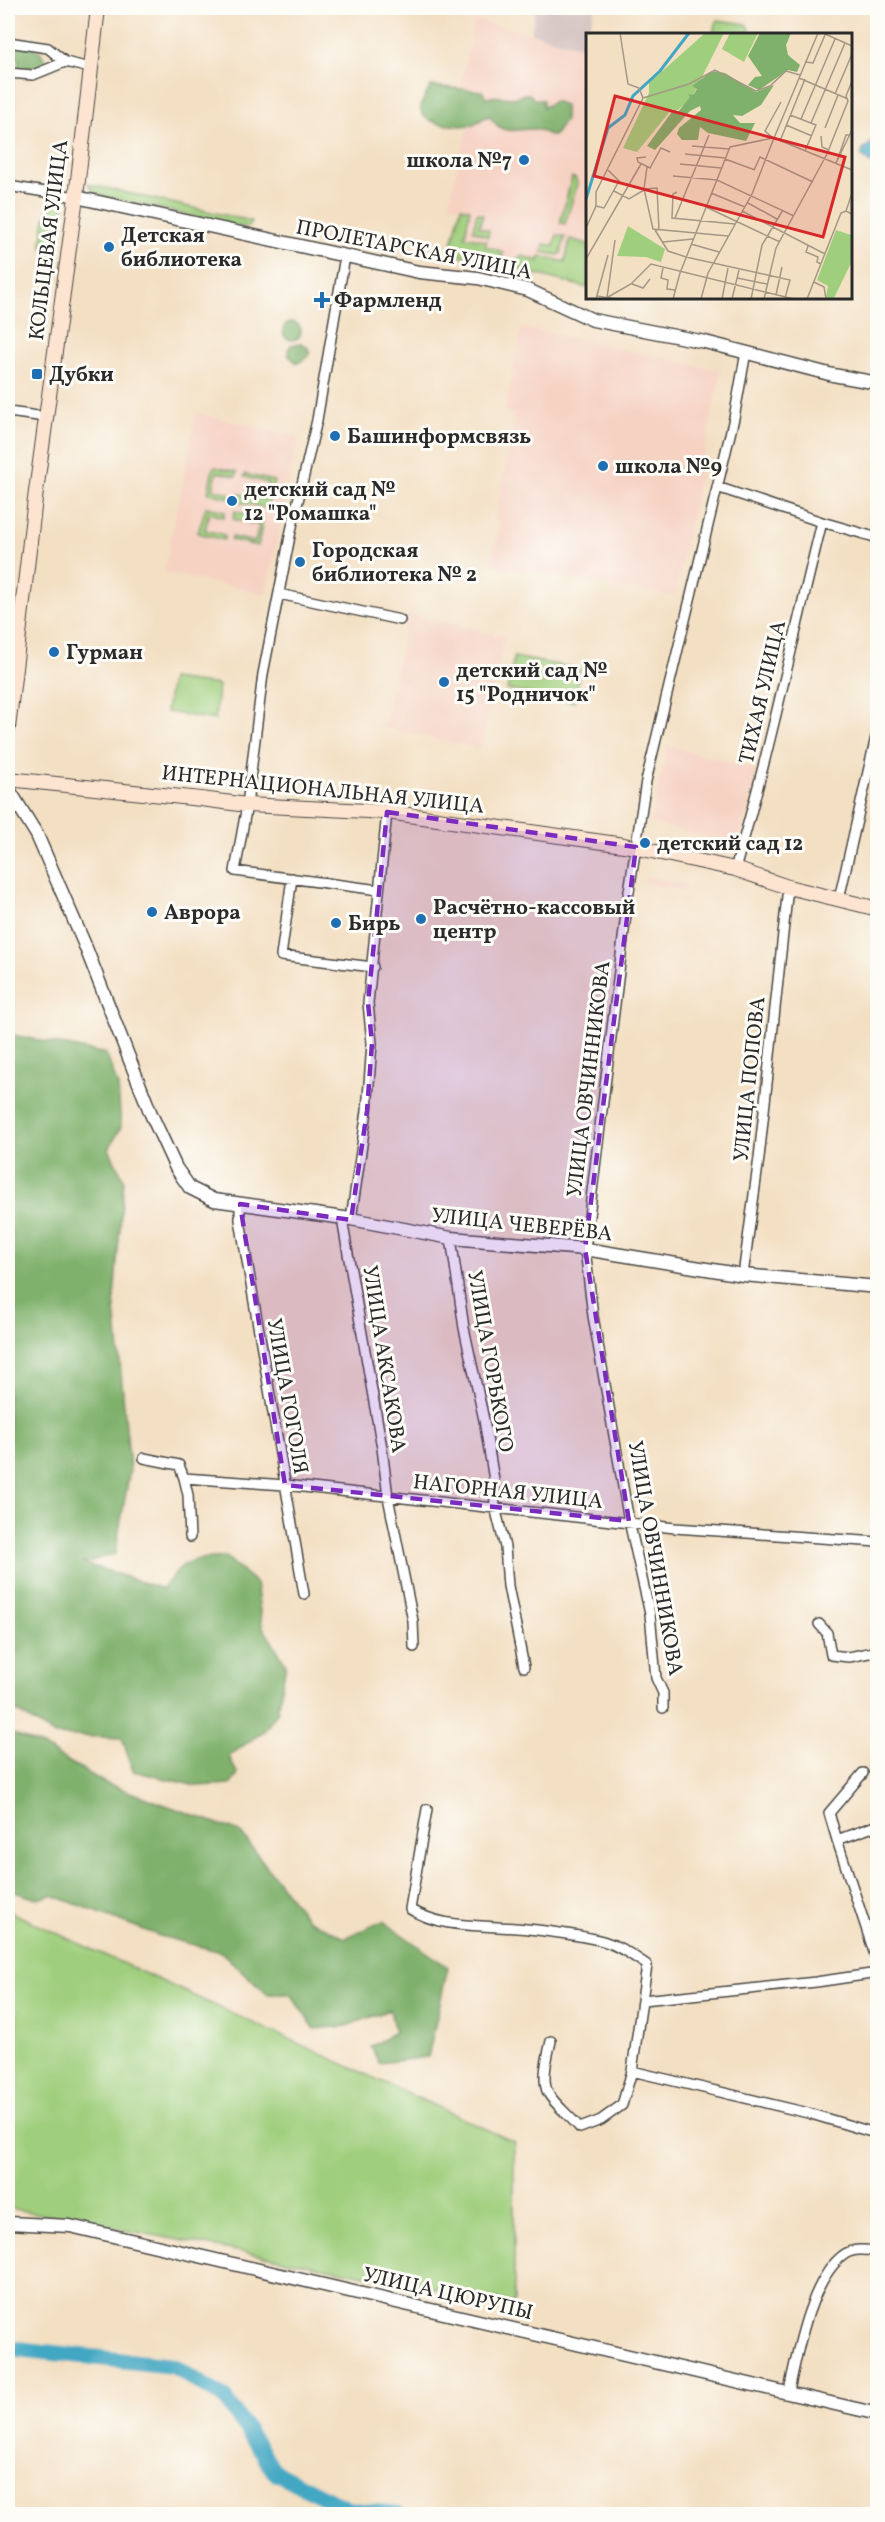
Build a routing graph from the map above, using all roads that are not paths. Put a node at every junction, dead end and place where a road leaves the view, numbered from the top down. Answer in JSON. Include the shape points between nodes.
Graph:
{"nodes":[{"id":1,"x":98,"y":8,"type":"edge"},
{"id":2,"x":8,"y":42,"type":"edge"},
{"id":3,"x":65,"y":62,"type":"junction"},
{"id":4,"x":90,"y":68,"type":"junction"},
{"id":5,"x":8,"y":73,"type":"edge"},
{"id":6,"x":8,"y":186,"type":"edge"},
{"id":7,"x":76,"y":196,"type":"junction"},
{"id":8,"x":345,"y":256,"type":"junction"},
{"id":9,"x":746,"y":352,"type":"junction"},
{"id":10,"x":878,"y":382,"type":"edge"},
{"id":11,"x":8,"y":412,"type":"edge"},
{"id":12,"x":46,"y":417,"type":"junction"},
{"id":13,"x":717,"y":487,"type":"junction"},
{"id":14,"x":822,"y":522,"type":"junction"},
{"id":15,"x":878,"y":538,"type":"edge"},
{"id":16,"x":279,"y":594,"type":"junction"},
{"id":17,"x":400,"y":620,"type":"dead end"},
{"id":18,"x":8,"y":706,"type":"edge"},
{"id":19,"x":8,"y":728,"type":"edge"},
{"id":20,"x":878,"y":728,"type":"edge"},
{"id":21,"x":8,"y":779,"type":"edge"},
{"id":22,"x":8,"y":788,"type":"edge"},
{"id":23,"x":247,"y":805,"type":"junction"},
{"id":24,"x":387,"y":812,"type":"junction"},
{"id":25,"x":636,"y":848,"type":"junction"},
{"id":26,"x":735,"y":869,"type":"junction"},
{"id":27,"x":292,"y":878,"type":"junction"},
{"id":28,"x":788,"y":887,"type":"junction"},
{"id":29,"x":379,"y":890,"type":"junction"},
{"id":30,"x":839,"y":899,"type":"junction"},
{"id":31,"x":878,"y":909,"type":"edge"},
{"id":32,"x":373,"y":967,"type":"junction"},
{"id":33,"x":240,"y":1204,"type":"junction"},
{"id":34,"x":346,"y":1219,"type":"junction"},
{"id":35,"x":451,"y":1238,"type":"junction"},
{"id":36,"x":585,"y":1249,"type":"junction"},
{"id":37,"x":743,"y":1275,"type":"junction"},
{"id":38,"x":878,"y":1287,"type":"edge"},
{"id":39,"x":144,"y":1458,"type":"dead end"},
{"id":40,"x":184,"y":1478,"type":"junction"},
{"id":41,"x":285,"y":1485,"type":"junction"},
{"id":42,"x":388,"y":1497,"type":"junction"},
{"id":43,"x":495,"y":1506,"type":"junction"},
{"id":44,"x":629,"y":1521,"type":"junction"},
{"id":45,"x":190,"y":1537,"type":"dead end"},
{"id":46,"x":878,"y":1542,"type":"edge"},
{"id":47,"x":304,"y":1594,"type":"dead end"},
{"id":48,"x":819,"y":1624,"type":"dead end"},
{"id":49,"x":414,"y":1647,"type":"dead end"},
{"id":50,"x":878,"y":1651,"type":"edge"},
{"id":51,"x":524,"y":1667,"type":"dead end"},
{"id":52,"x":663,"y":1708,"type":"dead end"},
{"id":53,"x":863,"y":1773,"type":"dead end"},
{"id":54,"x":427,"y":1809,"type":"dead end"},
{"id":55,"x":878,"y":1825,"type":"edge"},
{"id":56,"x":837,"y":1840,"type":"junction"},
{"id":57,"x":878,"y":1964,"type":"edge"},
{"id":58,"x":878,"y":1973,"type":"edge"},
{"id":59,"x":644,"y":2000,"type":"junction"},
{"id":60,"x":551,"y":2041,"type":"dead end"},
{"id":61,"x":632,"y":2071,"type":"junction"},
{"id":62,"x":878,"y":2134,"type":"edge"},
{"id":63,"x":8,"y":2223,"type":"edge"},
{"id":64,"x":878,"y":2251,"type":"edge"},
{"id":65,"x":789,"y":2391,"type":"junction"},
{"id":66,"x":878,"y":2414,"type":"edge"}],
"edges":[{"from":1,"to":4,"type":"main road","name":"КОЛЬЦЕВАЯ УЛИЦА"},
{"from":2,"to":3,"type":"street","via":[[48,48]]},
{"from":3,"to":4,"type":"street"},
{"from":3,"to":5,"type":"street","via":[[33,75]]},
{"from":4,"to":7,"type":"main road","name":"КОЛЬЦЕВАЯ УЛИЦА"},
{"from":6,"to":7,"type":"street","name":"ПРОЛЕТАРСКАЯ УЛИЦА"},
{"from":7,"to":8,"type":"street","name":"ПРОЛЕТАРСКАЯ УЛИЦА"},
{"from":7,"to":12,"type":"main road","name":"КОЛЬЦЕВАЯ УЛИЦА"},
{"from":8,"to":9,"type":"street","name":"ПРОЛЕТАРСКАЯ УЛИЦА","via":[[419,272],[478,278],[528,290],[593,320]]},
{"from":8,"to":16,"type":"street","via":[[317,420]]},
{"from":9,"to":10,"type":"street","name":"ПРОЛЕТАРСКАЯ УЛИЦА","via":[[833,375]]},
{"from":9,"to":13,"type":"street","name":"УЛИЦА ОВЧИННИКОВА"},
{"from":11,"to":12,"type":"street"},
{"from":12,"to":18,"type":"main road","name":"КОЛЬЦЕВАЯ УЛИЦА"},
{"from":13,"to":14,"type":"street"},
{"from":13,"to":25,"type":"street","name":"УЛИЦА ОВЧИННИКОВА","via":[[666,692]]},
{"from":14,"to":15,"type":"street"},
{"from":14,"to":26,"type":"street","name":"ТИХАЯ УЛИЦА","via":[[759,789]]},
{"from":16,"to":17,"type":"street"},
{"from":16,"to":23,"type":"street","via":[[262,674]]},
{"from":18,"to":19,"type":"main road","name":"КОЛЬЦЕВАЯ УЛИЦА"},
{"from":20,"to":30,"type":"street"},
{"from":21,"to":23,"type":"main road","name":"ИНТЕРНАЦИОНАЛЬНАЯ УЛИЦА"},
{"from":22,"to":33,"type":"street","name":"УЛИЦА ЧЕВЕРЁВА","via":[[37,835],[176,1168],[190,1188],[214,1200]]},
{"from":23,"to":24,"type":"main road","name":"ИНТЕРНАЦИОНАЛЬНАЯ УЛИЦА"},
{"from":23,"to":27,"type":"street","via":[[235,871]]},
{"from":24,"to":25,"type":"main road","name":"ИНТЕРНАЦИОНАЛЬНАЯ УЛИЦА"},
{"from":24,"to":29,"type":"street","name":"УЛИЦА АКСАКОВА"},
{"from":25,"to":26,"type":"main road","name":"ИНТЕРНАЦИОНАЛЬНАЯ УЛИЦА"},
{"from":25,"to":36,"type":"street","name":"УЛИЦА ОВЧИННИКОВА"},
{"from":26,"to":28,"type":"main road","name":"ИНТЕРНАЦИОНАЛЬНАЯ УЛИЦА"},
{"from":27,"to":29,"type":"street"},
{"from":27,"to":32,"type":"street","via":[[281,956]]},
{"from":28,"to":30,"type":"main road","name":"ИНТЕРНАЦИОНАЛЬНАЯ УЛИЦА"},
{"from":28,"to":37,"type":"street","name":"УЛИЦА ПОПОВА"},
{"from":29,"to":32,"type":"street","name":"УЛИЦА АКСАКОВА"},
{"from":30,"to":31,"type":"main road","name":"ИНТЕРНАЦИОНАЛЬНАЯ УЛИЦА"},
{"from":32,"to":34,"type":"street","name":"УЛИЦА АКСАКОВА","via":[[368,1003],[372,1043],[367,1111]]},
{"from":33,"to":34,"type":"street","name":"УЛИЦА ЧЕВЕРЁВА"},
{"from":33,"to":41,"type":"street","name":"УЛИЦА ГОГОЛЯ"},
{"from":34,"to":35,"type":"street","name":"УЛИЦА ЧЕВЕРЁВА"},
{"from":34,"to":42,"type":"street","name":"УЛИЦА АКСАКОВА"},
{"from":35,"to":36,"type":"street","name":"УЛИЦА ЧЕВЕРЁВА"},
{"from":35,"to":43,"type":"street","name":"УЛИЦА ГОРЬКОГО","via":[[464,1328],[486,1430]]},
{"from":36,"to":37,"type":"street","name":"УЛИЦА ЧЕВЕРЁВА"},
{"from":36,"to":44,"type":"street","name":"УЛИЦА ОВЧИННИКОВА"},
{"from":37,"to":38,"type":"street","name":"УЛИЦА ЧЕВЕРЁВА"},
{"from":39,"to":40,"type":"street","via":[[179,1465]]},
{"from":40,"to":41,"type":"street","name":"НАГОРНАЯ УЛИЦА"},
{"from":40,"to":45,"type":"street"},
{"from":41,"to":42,"type":"street","name":"НАГОРНАЯ УЛИЦА"},
{"from":41,"to":47,"type":"street","name":"УЛИЦА ГОГОЛЯ"},
{"from":42,"to":43,"type":"street","name":"НАГОРНАЯ УЛИЦА"},
{"from":42,"to":49,"type":"street","name":"УЛИЦА АКСАКОВА","via":[[413,1621]]},
{"from":43,"to":44,"type":"street","name":"НАГОРНАЯ УЛИЦА"},
{"from":43,"to":51,"type":"street","name":"УЛИЦА ГОРЬКОГО"},
{"from":44,"to":46,"type":"street","name":"НАГОРНАЯ УЛИЦА","via":[[675,1528]]},
{"from":44,"to":52,"type":"street","name":"УЛИЦА ОВЧИННИКОВА","via":[[650,1614]]},
{"from":48,"to":50,"type":"street","via":[[827,1634],[831,1655],[849,1657]]},
{"from":53,"to":56,"type":"street","via":[[829,1813]]},
{"from":54,"to":59,"type":"street","via":[[410,1909],[447,1924],[502,1927],[614,1945],[647,1965]]},
{"from":55,"to":56,"type":"street"},
{"from":56,"to":57,"type":"street"},
{"from":58,"to":59,"type":"street"},
{"from":59,"to":61,"type":"street"},
{"from":60,"to":61,"type":"street","via":[[546,2085],[580,2128],[601,2120],[622,2105]]},
{"from":61,"to":62,"type":"street"},
{"from":63,"to":65,"type":"street","name":"УЛИЦА ЦЮРУПЫ","via":[[70,2226]]},
{"from":64,"to":65,"type":"street","via":[[846,2253],[829,2270],[809,2311]]},
{"from":65,"to":66,"type":"street","name":"УЛИЦА ЦЮРУПЫ"}]}
